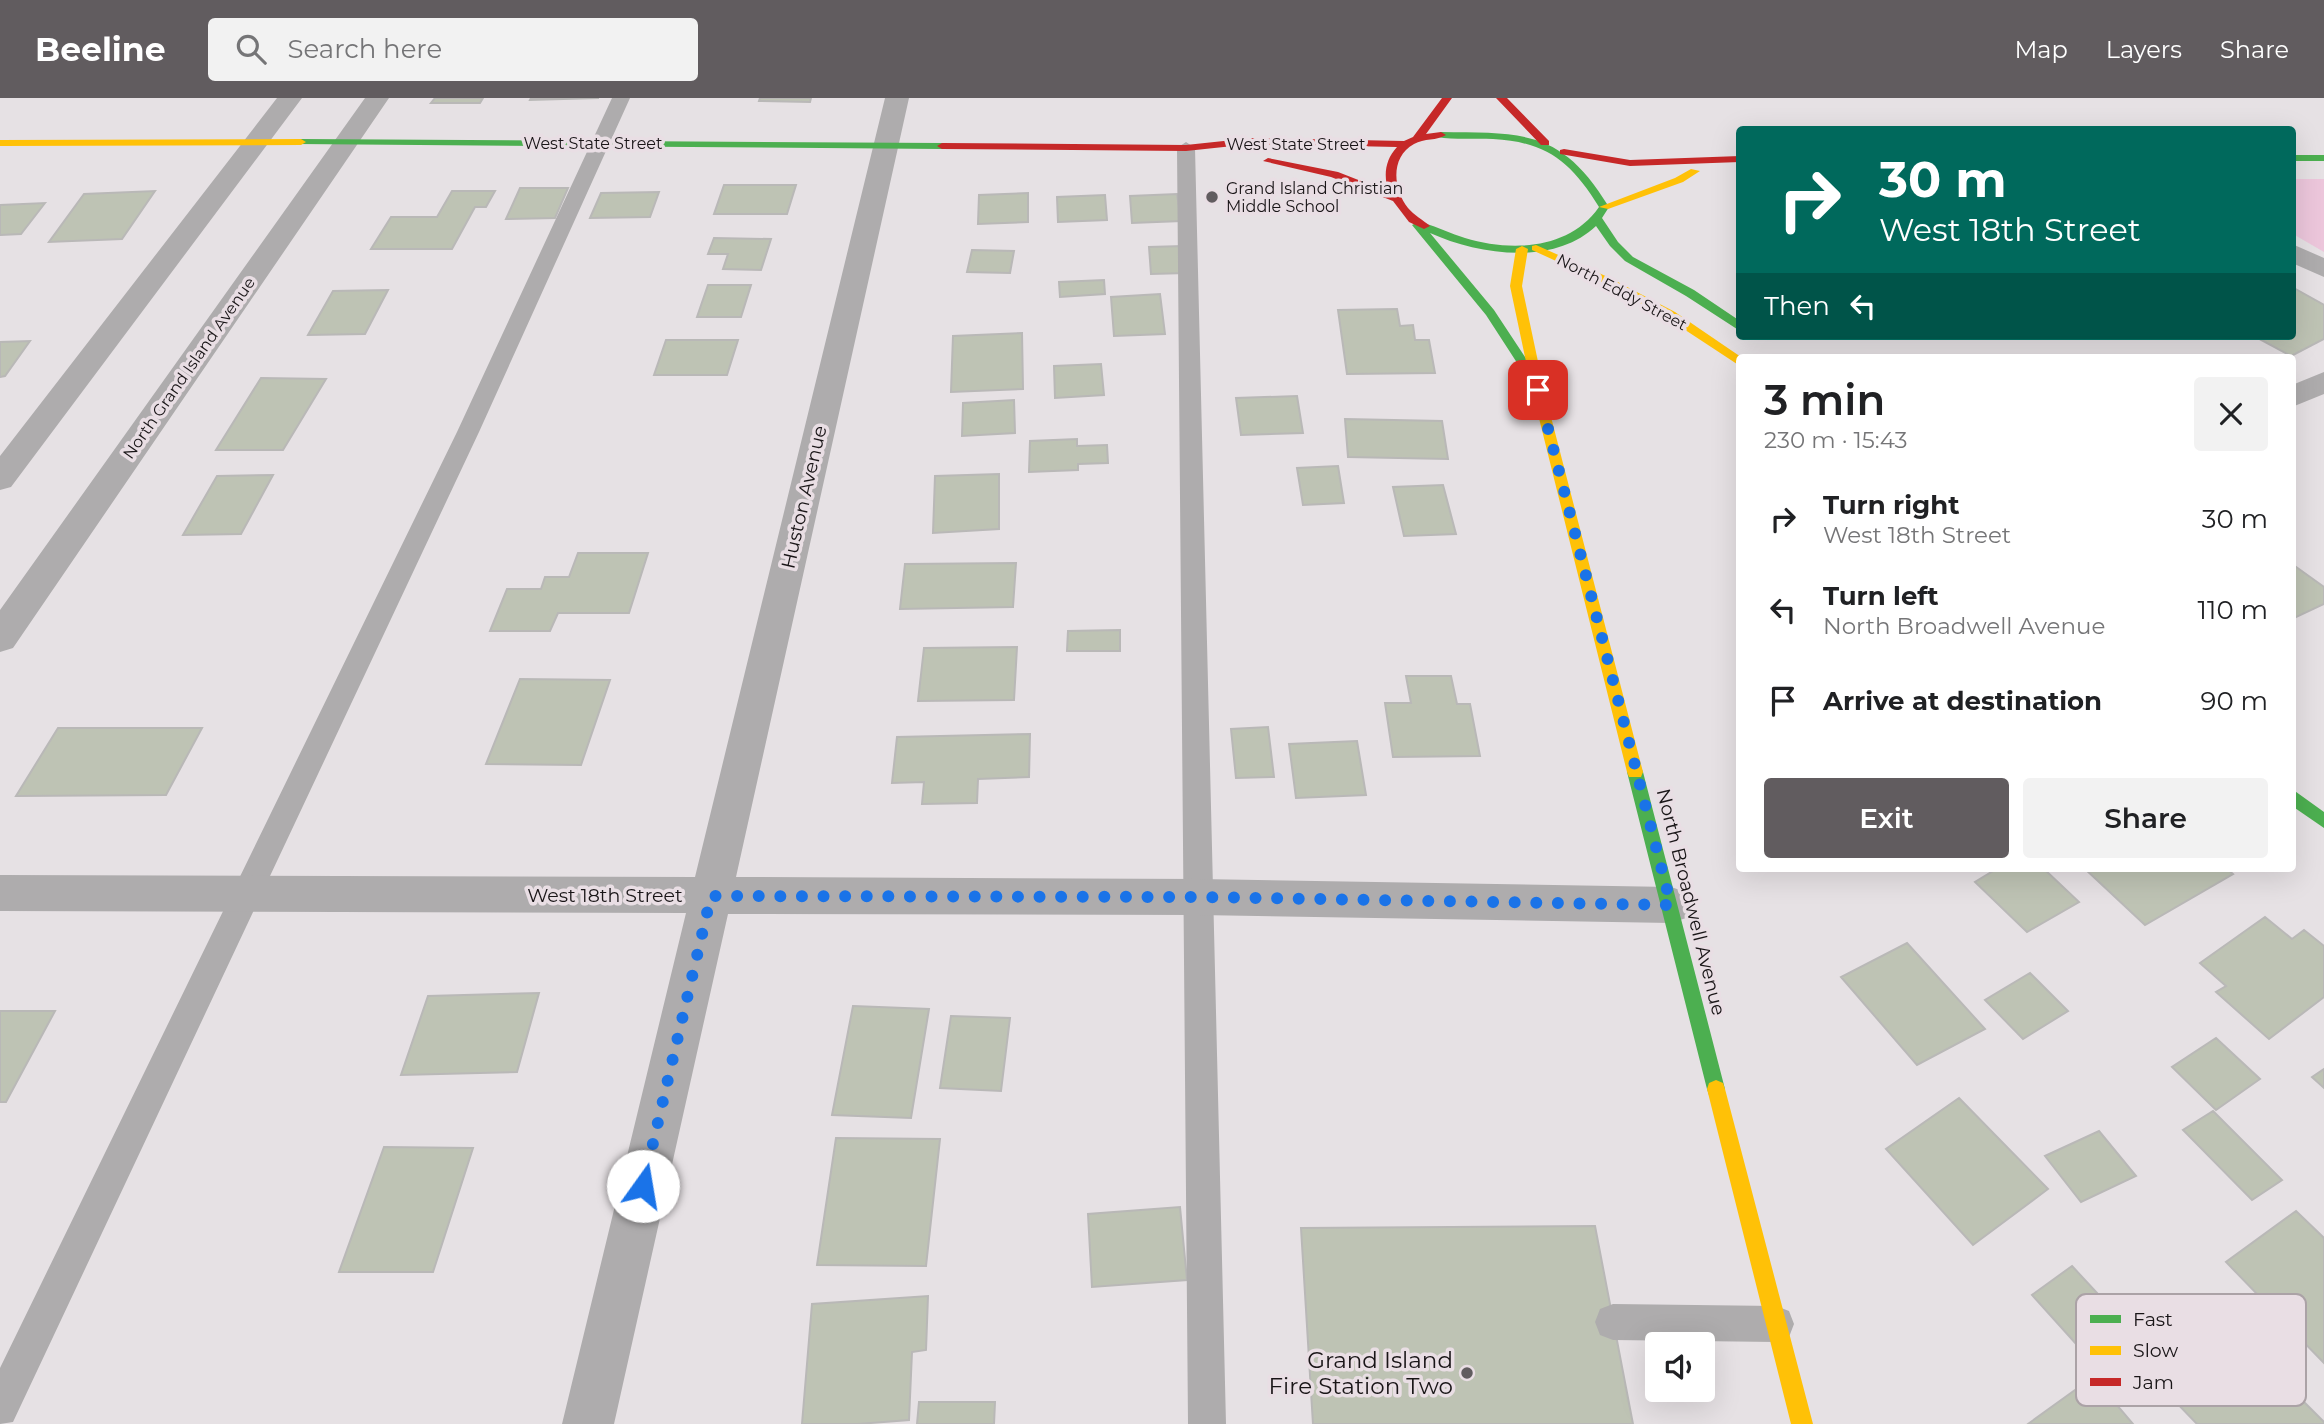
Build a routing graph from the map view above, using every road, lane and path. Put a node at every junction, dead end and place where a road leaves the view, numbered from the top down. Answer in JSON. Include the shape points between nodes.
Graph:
{"nodes":[{"id":1,"x":290,"y":98,"type":"edge"},
{"id":2,"x":377,"y":98,"type":"edge"},
{"id":3,"x":621,"y":98,"type":"edge"},
{"id":4,"x":897,"y":98,"type":"edge"},
{"id":5,"x":1447,"y":98,"type":"edge"},
{"id":6,"x":1501,"y":98,"type":"edge"},
{"id":7,"x":1412,"y":141,"type":"junction"},
{"id":8,"x":256,"y":142,"type":"junction"},
{"id":9,"x":346,"y":142,"type":"junction"},
{"id":10,"x":600,"y":142,"type":"junction"},
{"id":11,"x":0,"y":143,"type":"edge"},
{"id":12,"x":1545,"y":143,"type":"junction"},
{"id":13,"x":886,"y":145,"type":"junction"},
{"id":14,"x":1186,"y":148,"type":"junction"},
{"id":15,"x":1564,"y":152,"type":"junction"},
{"id":16,"x":2296,"y":158,"type":"edge"},
{"id":17,"x":2324,"y":159,"type":"edge"},
{"id":18,"x":1736,"y":160,"type":"edge"},
{"id":19,"x":1705,"y":164,"type":"junction"},
{"id":20,"x":1394,"y":198,"type":"junction"},
{"id":21,"x":1601,"y":214,"type":"junction"},
{"id":22,"x":1416,"y":223,"type":"junction"},
{"id":23,"x":1529,"y":249,"type":"junction"},
{"id":24,"x":2296,"y":254,"type":"edge"},
{"id":25,"x":2324,"y":269,"type":"edge"},
{"id":26,"x":1736,"y":324,"type":"edge"},
{"id":27,"x":1736,"y":359,"type":"edge"},
{"id":28,"x":2324,"y":382,"type":"edge"},
{"id":29,"x":1538,"y":390,"type":"junction"},
{"id":30,"x":2296,"y":395,"type":"edge"},
{"id":31,"x":0,"y":479,"type":"edge"},
{"id":32,"x":0,"y":638,"type":"edge"},
{"id":33,"x":2296,"y":799,"type":"edge"},
{"id":34,"x":2324,"y":821,"type":"edge"},
{"id":35,"x":0,"y":893,"type":"edge"},
{"id":36,"x":246,"y":894,"type":"junction"},
{"id":37,"x":711,"y":896,"type":"junction"},
{"id":38,"x":1199,"y":897,"type":"junction"},
{"id":39,"x":1671,"y":905,"type":"junction"},
{"id":40,"x":1613,"y":1322,"type":"dead end"},
{"id":41,"x":1776,"y":1324,"type":"junction"},
{"id":42,"x":0,"y":1409,"type":"edge"},
{"id":43,"x":588,"y":1424,"type":"edge"},
{"id":44,"x":1207,"y":1424,"type":"edge"},
{"id":45,"x":1801,"y":1424,"type":"edge"}],
"edges":[{"from":1,"to":8,"type":"street"},
{"from":2,"to":9,"type":"street","name":"North Grand Island Avenue"},
{"from":3,"to":10,"type":"lane"},
{"from":4,"to":13,"type":"street","name":"Huston Avenue"},
{"from":5,"to":7,"type":"main road"},
{"from":6,"to":12,"type":"main road"},
{"from":7,"to":12,"type":"main road","name":"West State Street","via":[[1479,136]]},
{"from":7,"to":14,"type":"main road","name":"West State Street","via":[[1252,141]]},
{"from":7,"to":20,"type":"main road","via":[[1392,163]]},
{"from":8,"to":9,"type":"main road","name":"West State Street"},
{"from":8,"to":11,"type":"main road","name":"West State Street"},
{"from":8,"to":31,"type":"street"},
{"from":9,"to":10,"type":"main road","name":"West State Street"},
{"from":9,"to":32,"type":"street","name":"North Grand Island Avenue"},
{"from":10,"to":13,"type":"main road","name":"West State Street"},
{"from":10,"to":36,"type":"lane","via":[[468,432]]},
{"from":12,"to":15,"type":"main road"},
{"from":13,"to":14,"type":"main road","name":"West State Street"},
{"from":13,"to":37,"type":"street","name":"Huston Avenue"},
{"from":14,"to":20,"type":"main road","name":"West State Street","via":[[1311,167]]},
{"from":14,"to":38,"type":"lane"},
{"from":15,"to":19,"type":"main road","via":[[1612,163]]},
{"from":15,"to":21,"type":"main road","name":"North Eddy Street","via":[[1596,188]]},
{"from":16,"to":17,"type":"main road"},
{"from":18,"to":19,"type":"main road"},
{"from":19,"to":21,"type":"main road"},
{"from":20,"to":22,"type":"main road","name":"North Broadwell Avenue"},
{"from":21,"to":23,"type":"main road","via":[[1577,235]]},
{"from":21,"to":26,"type":"main road","name":"North Eddy Street","via":[[1614,244],[1629,259]]},
{"from":22,"to":23,"type":"main road","via":[[1462,242]]},
{"from":22,"to":29,"type":"main road","name":"North Broadwell Avenue","via":[[1517,349]]},
{"from":23,"to":27,"type":"main road","name":"North Eddy Street","via":[[1606,280],[1671,315]]},
{"from":23,"to":29,"type":"main road","name":"North Broadwell Avenue","via":[[1515,279]]},
{"from":24,"to":25,"type":"street"},
{"from":28,"to":30,"type":"street"},
{"from":29,"to":39,"type":"main road","name":"North Broadwell Avenue"},
{"from":33,"to":34,"type":"main road"},
{"from":35,"to":36,"type":"street","name":"West 18th Street"},
{"from":36,"to":37,"type":"street","name":"West 18th Street"},
{"from":36,"to":42,"type":"lane"},
{"from":37,"to":38,"type":"street","name":"West 18th Street"},
{"from":37,"to":43,"type":"street","name":"Huston Avenue"},
{"from":38,"to":39,"type":"street","name":"West 18th Street"},
{"from":38,"to":44,"type":"lane"},
{"from":39,"to":41,"type":"main road","name":"North Broadwell Avenue"},
{"from":40,"to":41,"type":"lane"},
{"from":41,"to":45,"type":"main road","name":"North Broadwell Avenue"}]}
